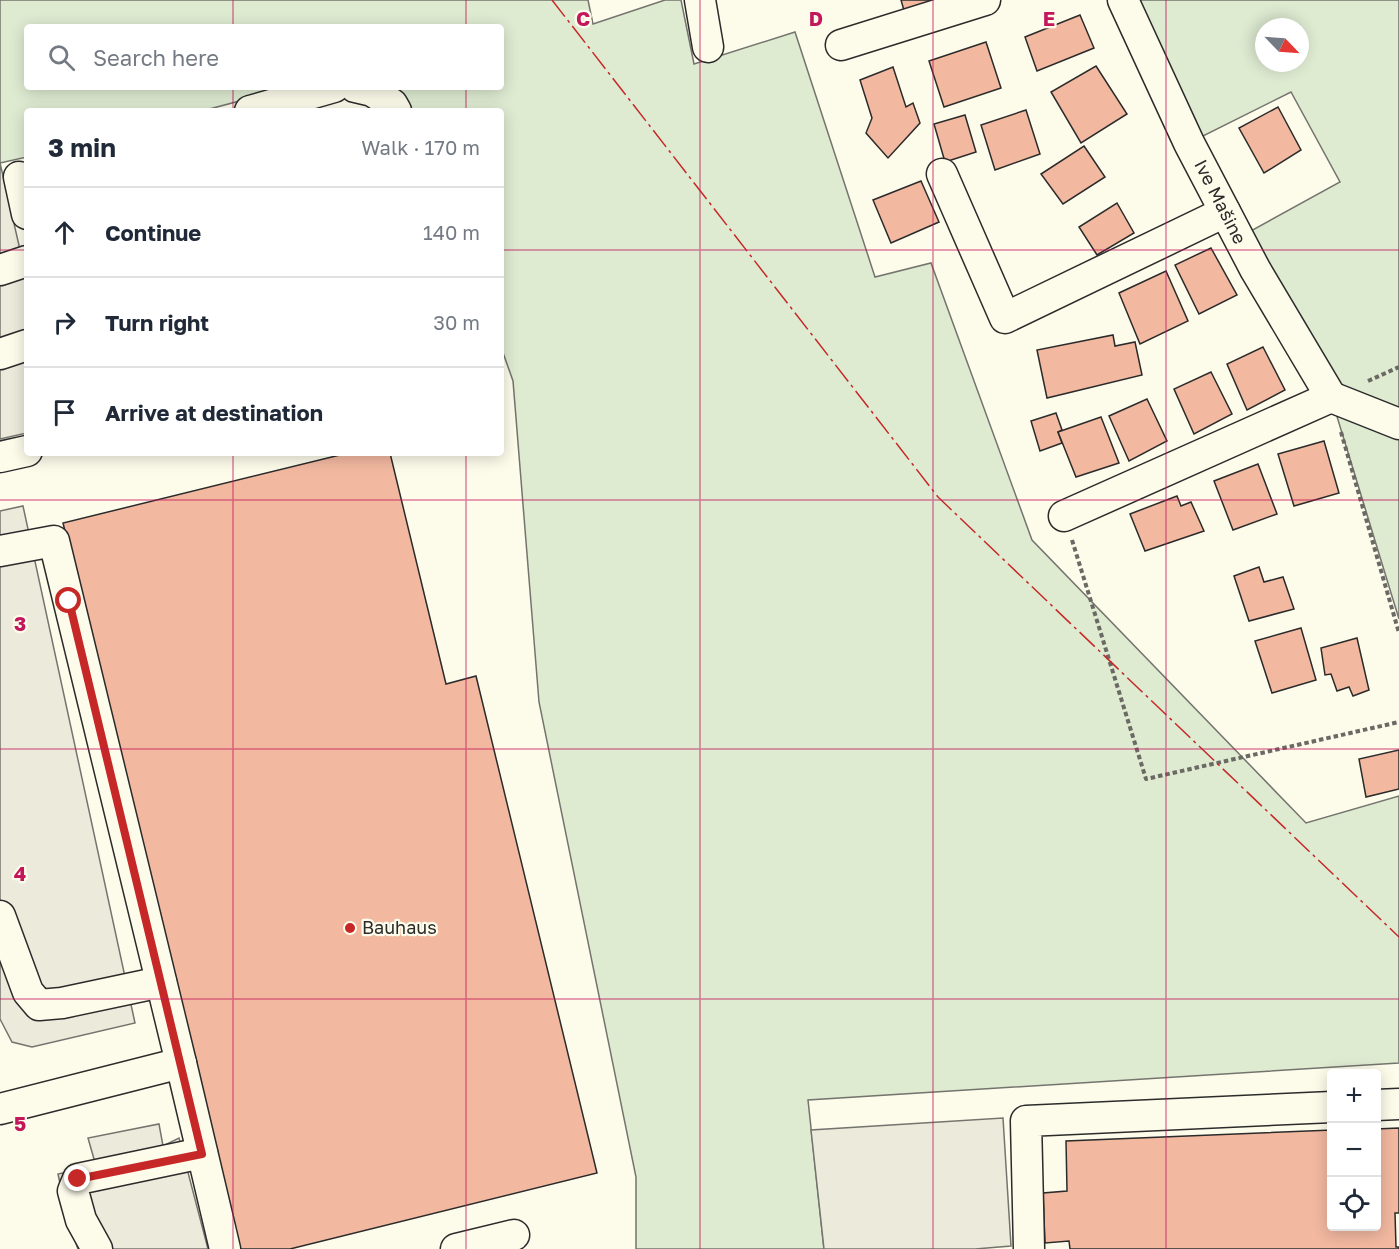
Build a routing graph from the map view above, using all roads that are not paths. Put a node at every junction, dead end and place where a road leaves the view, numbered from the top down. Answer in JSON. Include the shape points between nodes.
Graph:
{"nodes":[{"id":1,"x":700,"y":0,"type":"edge"},
{"id":2,"x":985,"y":0,"type":"edge"},
{"id":3,"x":1123,"y":0,"type":"edge"},
{"id":4,"x":841,"y":45,"type":"dead end"},
{"id":5,"x":708,"y":47,"type":"dead end"},
{"id":6,"x":324,"y":90,"type":"edge"},
{"id":7,"x":372,"y":90,"type":"edge"},
{"id":8,"x":260,"y":108,"type":"edge"},
{"id":9,"x":394,"y":108,"type":"edge"},
{"id":10,"x":942,"y":174,"type":"dead end"},
{"id":11,"x":15,"y":178,"type":"edge"},
{"id":12,"x":24,"y":205,"type":"edge"},
{"id":13,"x":1225,"y":212,"type":"junction"},
{"id":14,"x":24,"y":262,"type":"edge"},
{"id":15,"x":0,"y":270,"type":"edge"},
{"id":16,"x":24,"y":346,"type":"edge"},
{"id":17,"x":0,"y":354,"type":"edge"},
{"id":18,"x":1331,"y":397,"type":"junction"},
{"id":19,"x":1399,"y":424,"type":"edge"},
{"id":20,"x":24,"y":452,"type":"edge"},
{"id":21,"x":0,"y":457,"type":"edge"},
{"id":22,"x":1064,"y":516,"type":"road end"},
{"id":23,"x":0,"y":551,"type":"edge"},
{"id":24,"x":0,"y":916,"type":"edge"},
{"id":25,"x":161,"y":982,"type":"junction"},
{"id":26,"x":181,"y":1063,"type":"junction"},
{"id":27,"x":1399,"y":1104,"type":"edge"},
{"id":28,"x":1381,"y":1106,"type":"edge"},
{"id":29,"x":1327,"y":1107,"type":"edge"},
{"id":30,"x":0,"y":1109,"type":"edge"},
{"id":31,"x":202,"y":1154,"type":"junction"},
{"id":32,"x":503,"y":1241,"type":"edge"},
{"id":33,"x":97,"y":1249,"type":"edge"},
{"id":34,"x":225,"y":1249,"type":"edge"},
{"id":35,"x":456,"y":1249,"type":"edge"},
{"id":36,"x":1029,"y":1249,"type":"edge"}],
"edges":[{"from":1,"to":5,"type":"street"},
{"from":2,"to":4,"type":"street"},
{"from":3,"to":13,"type":"street","name":"Ive Mašine"},
{"from":6,"to":8,"type":"street"},
{"from":7,"to":9,"type":"street"},
{"from":10,"to":13,"type":"street","via":[[1005,318]]},
{"from":11,"to":12,"type":"street"},
{"from":13,"to":18,"type":"street","name":"Ive Mašine"},
{"from":14,"to":15,"type":"street"},
{"from":16,"to":17,"type":"street"},
{"from":18,"to":19,"type":"street"},
{"from":18,"to":22,"type":"street"},
{"from":20,"to":21,"type":"street"},
{"from":23,"to":25,"type":"street","via":[[54,541]]},
{"from":24,"to":25,"type":"street","via":[[28,992],[39,1005]]},
{"from":25,"to":26,"type":"street"},
{"from":26,"to":30,"type":"street"},
{"from":26,"to":31,"type":"street"},
{"from":27,"to":28,"type":"street"},
{"from":29,"to":36,"type":"street","via":[[1026,1121]]},
{"from":31,"to":33,"type":"street","via":[[78,1179],[73,1191],[78,1210]]},
{"from":31,"to":34,"type":"street"},
{"from":32,"to":35,"type":"street"}]}
